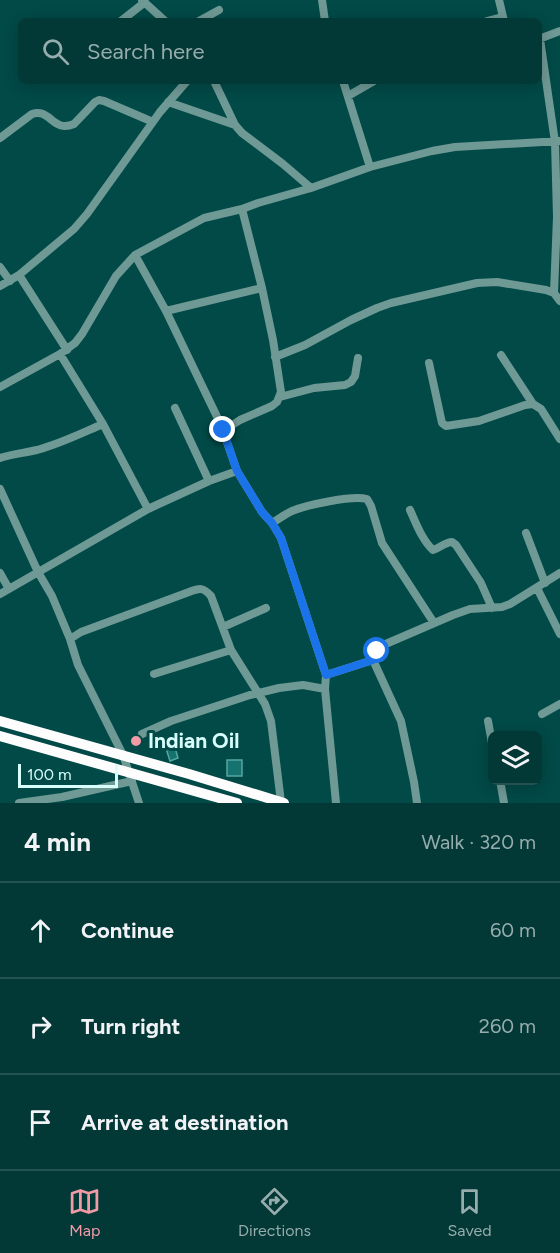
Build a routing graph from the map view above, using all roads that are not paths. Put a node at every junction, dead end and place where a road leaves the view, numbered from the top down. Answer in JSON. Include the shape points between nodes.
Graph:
{"nodes":[{"id":1,"x":158,"y":0,"type":"edge"},
{"id":2,"x":322,"y":0,"type":"edge"},
{"id":3,"x":499,"y":0,"type":"edge"},
{"id":4,"x":146,"y":3,"type":"edge"},
{"id":5,"x":219,"y":10,"type":"dead end"},
{"id":6,"x":125,"y":18,"type":"edge"},
{"id":7,"x":162,"y":18,"type":"edge"},
{"id":8,"x":204,"y":18,"type":"edge"},
{"id":9,"x":325,"y":18,"type":"edge"},
{"id":10,"x":503,"y":18,"type":"edge"},
{"id":11,"x":560,"y":31,"type":"edge"},
{"id":12,"x":542,"y":38,"type":"edge"},
{"id":13,"x":542,"y":50,"type":"edge"},
{"id":14,"x":184,"y":84,"type":"edge"},
{"id":15,"x":215,"y":84,"type":"edge"},
{"id":16,"x":344,"y":84,"type":"edge"},
{"id":17,"x":369,"y":84,"type":"edge"},
{"id":18,"x":348,"y":96,"type":"junction"},
{"id":19,"x":168,"y":102,"type":"junction"},
{"id":20,"x":153,"y":122,"type":"junction"},
{"id":21,"x":235,"y":124,"type":"junction"},
{"id":22,"x":0,"y":138,"type":"edge"},
{"id":23,"x":558,"y":141,"type":"edge"},
{"id":24,"x":370,"y":167,"type":"junction"},
{"id":25,"x":311,"y":188,"type":"junction"},
{"id":26,"x":242,"y":208,"type":"junction"},
{"id":27,"x":135,"y":255,"type":"junction"},
{"id":28,"x":0,"y":267,"type":"edge"},
{"id":29,"x":19,"y":275,"type":"junction"},
{"id":30,"x":10,"y":281,"type":"junction"},
{"id":31,"x":0,"y":286,"type":"edge"},
{"id":32,"x":262,"y":288,"type":"junction"},
{"id":33,"x":554,"y":293,"type":"junction"},
{"id":34,"x":560,"y":301,"type":"edge"},
{"id":35,"x":166,"y":311,"type":"junction"},
{"id":36,"x":64,"y":352,"type":"junction"},
{"id":37,"x":501,"y":355,"type":"dead end"},
{"id":38,"x":276,"y":357,"type":"junction"},
{"id":39,"x":358,"y":358,"type":"dead end"},
{"id":40,"x":429,"y":363,"type":"dead end"},
{"id":41,"x":0,"y":387,"type":"edge"},
{"id":42,"x":280,"y":397,"type":"junction"},
{"id":43,"x":533,"y":404,"type":"junction"},
{"id":44,"x":175,"y":408,"type":"dead end"},
{"id":45,"x":104,"y":424,"type":"junction"},
{"id":46,"x":223,"y":430,"type":"junction"},
{"id":47,"x":560,"y":439,"type":"edge"},
{"id":48,"x":0,"y":458,"type":"edge"},
{"id":49,"x":237,"y":471,"type":"junction"},
{"id":50,"x":209,"y":481,"type":"junction"},
{"id":51,"x":0,"y":489,"type":"edge"},
{"id":52,"x":148,"y":509,"type":"junction"},
{"id":53,"x":410,"y":510,"type":"dead end"},
{"id":54,"x":272,"y":523,"type":"junction"},
{"id":55,"x":526,"y":533,"type":"dead end"},
{"id":56,"x":38,"y":572,"type":"junction"},
{"id":57,"x":0,"y":573,"type":"edge"},
{"id":58,"x":560,"y":573,"type":"edge"},
{"id":59,"x":545,"y":583,"type":"junction"},
{"id":60,"x":537,"y":588,"type":"junction"},
{"id":61,"x":9,"y":589,"type":"junction"},
{"id":62,"x":0,"y":594,"type":"edge"},
{"id":63,"x":266,"y":608,"type":"dead end"},
{"id":64,"x":492,"y":608,"type":"junction"},
{"id":65,"x":434,"y":623,"type":"junction"},
{"id":66,"x":223,"y":627,"type":"junction"},
{"id":67,"x":560,"y":634,"type":"edge"},
{"id":68,"x":70,"y":639,"type":"junction"},
{"id":69,"x":231,"y":650,"type":"junction"},
{"id":70,"x":373,"y":660,"type":"junction"},
{"id":71,"x":154,"y":674,"type":"dead end"},
{"id":72,"x":326,"y":675,"type":"junction"},
{"id":73,"x":326,"y":689,"type":"junction"},
{"id":74,"x":259,"y":693,"type":"junction"},
{"id":75,"x":560,"y":704,"type":"edge"},
{"id":76,"x":542,"y":714,"type":"dead end"},
{"id":77,"x":0,"y":721,"type":"edge"},
{"id":78,"x":488,"y":721,"type":"dead end"},
{"id":79,"x":490,"y":731,"type":"edge"},
{"id":80,"x":142,"y":734,"type":"dead end"},
{"id":81,"x":0,"y":736,"type":"edge"},
{"id":82,"x":123,"y":755,"type":"junction"},
{"id":83,"x":130,"y":777,"type":"junction"},
{"id":84,"x":501,"y":785,"type":"edge"},
{"id":85,"x":34,"y":801,"type":"edge"},
{"id":86,"x":19,"y":803,"type":"edge"},
{"id":87,"x":139,"y":803,"type":"edge"},
{"id":88,"x":237,"y":803,"type":"edge"},
{"id":89,"x":283,"y":803,"type":"edge"},
{"id":90,"x":336,"y":803,"type":"edge"},
{"id":91,"x":417,"y":803,"type":"edge"},
{"id":92,"x":504,"y":803,"type":"edge"}],
"edges":[{"from":1,"to":4,"type":"street"},
{"from":2,"to":9,"type":"street"},
{"from":3,"to":10,"type":"street"},
{"from":4,"to":6,"type":"street"},
{"from":4,"to":7,"type":"street"},
{"from":5,"to":8,"type":"street"},
{"from":11,"to":12,"type":"street"},
{"from":13,"to":23,"type":"street"},
{"from":14,"to":19,"type":"street"},
{"from":15,"to":21,"type":"street"},
{"from":16,"to":18,"type":"street"},
{"from":17,"to":18,"type":"street"},
{"from":18,"to":24,"type":"street"},
{"from":19,"to":20,"type":"street"},
{"from":19,"to":21,"type":"street"},
{"from":20,"to":22,"type":"street","via":[[99,100],[69,126],[60,126],[36,112]]},
{"from":20,"to":29,"type":"street","via":[[74,229]]},
{"from":21,"to":25,"type":"street"},
{"from":23,"to":24,"type":"street","via":[[454,147]]},
{"from":23,"to":33,"type":"street"},
{"from":24,"to":25,"type":"street"},
{"from":25,"to":26,"type":"street"},
{"from":26,"to":27,"type":"street","via":[[204,218]]},
{"from":26,"to":32,"type":"street"},
{"from":27,"to":35,"type":"street"},
{"from":27,"to":36,"type":"street","via":[[116,276],[82,334]]},
{"from":28,"to":30,"type":"street"},
{"from":29,"to":30,"type":"street"},
{"from":29,"to":36,"type":"street"},
{"from":30,"to":31,"type":"street"},
{"from":32,"to":35,"type":"street"},
{"from":32,"to":38,"type":"street"},
{"from":33,"to":34,"type":"street"},
{"from":33,"to":38,"type":"street","via":[[477,283],[391,303]]},
{"from":35,"to":46,"type":"street"},
{"from":36,"to":41,"type":"street"},
{"from":36,"to":45,"type":"street"},
{"from":37,"to":43,"type":"street"},
{"from":38,"to":42,"type":"street"},
{"from":39,"to":42,"type":"street","via":[[355,376],[345,385]]},
{"from":40,"to":43,"type":"street","via":[[442,423],[446,426]]},
{"from":42,"to":46,"type":"street","via":[[272,406]]},
{"from":43,"to":47,"type":"street","via":[[541,409]]},
{"from":44,"to":50,"type":"street"},
{"from":45,"to":48,"type":"street","via":[[50,446]]},
{"from":45,"to":52,"type":"street"},
{"from":46,"to":49,"type":"street"},
{"from":49,"to":50,"type":"street"},
{"from":49,"to":54,"type":"street"},
{"from":50,"to":52,"type":"street"},
{"from":51,"to":56,"type":"street"},
{"from":52,"to":56,"type":"street"},
{"from":53,"to":64,"type":"street","via":[[433,550],[448,542],[456,545]]},
{"from":54,"to":65,"type":"street","via":[[302,508],[353,497],[367,499],[382,543]]},
{"from":54,"to":72,"type":"street","via":[[281,538]]},
{"from":55,"to":59,"type":"street"},
{"from":56,"to":61,"type":"street"},
{"from":56,"to":68,"type":"street"},
{"from":57,"to":61,"type":"street"},
{"from":58,"to":59,"type":"street"},
{"from":59,"to":60,"type":"street"},
{"from":60,"to":64,"type":"street","via":[[510,604]]},
{"from":60,"to":67,"type":"street"},
{"from":61,"to":62,"type":"street"},
{"from":63,"to":66,"type":"street"},
{"from":64,"to":65,"type":"street","via":[[470,609]]},
{"from":65,"to":70,"type":"street","via":[[381,646]]},
{"from":66,"to":68,"type":"street","via":[[211,596],[205,589],[198,589]]},
{"from":66,"to":69,"type":"street"},
{"from":68,"to":82,"type":"street","via":[[78,665]]},
{"from":69,"to":71,"type":"street"},
{"from":69,"to":74,"type":"street"},
{"from":70,"to":72,"type":"street"},
{"from":70,"to":91,"type":"street","via":[[401,721]]},
{"from":72,"to":73,"type":"street"},
{"from":73,"to":74,"type":"street","via":[[303,685]]},
{"from":73,"to":90,"type":"street"},
{"from":74,"to":80,"type":"street"},
{"from":74,"to":89,"type":"street","via":[[271,721]]},
{"from":75,"to":76,"type":"street"},
{"from":77,"to":82,"type":"highway"},
{"from":78,"to":79,"type":"street"},
{"from":81,"to":83,"type":"highway"},
{"from":82,"to":83,"type":"street"},
{"from":82,"to":89,"type":"highway"},
{"from":83,"to":85,"type":"street"},
{"from":83,"to":87,"type":"street"},
{"from":83,"to":88,"type":"highway"},
{"from":84,"to":92,"type":"street"},
{"from":85,"to":86,"type":"street"}]}
